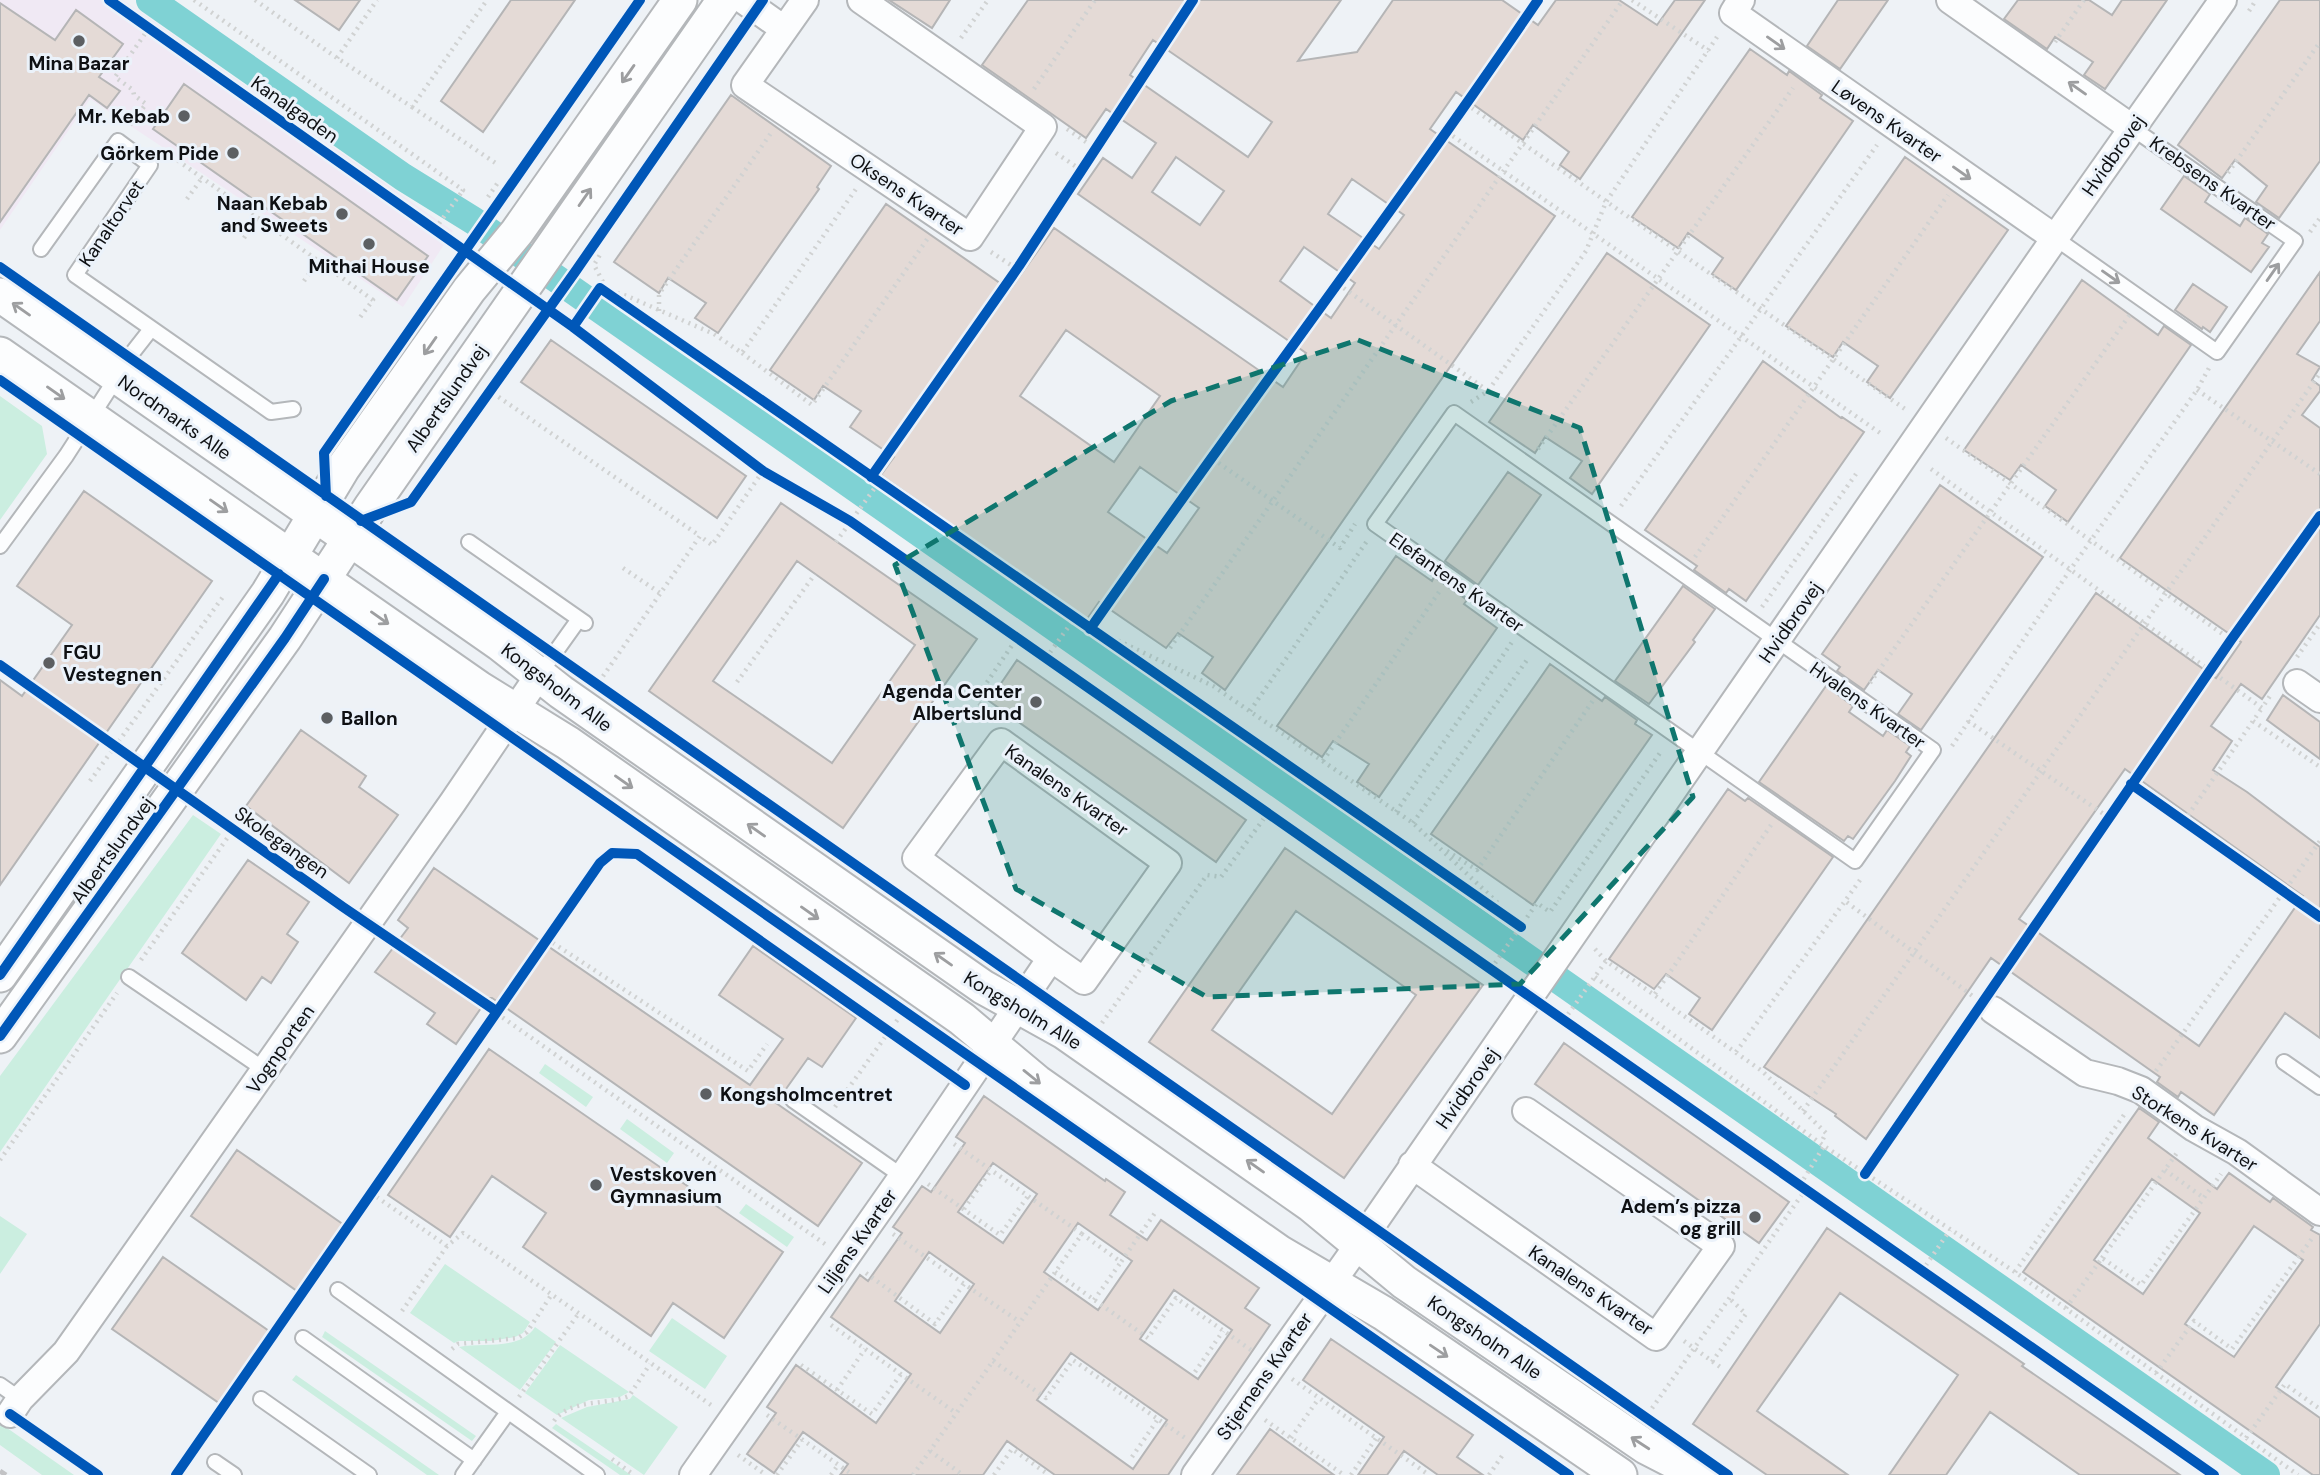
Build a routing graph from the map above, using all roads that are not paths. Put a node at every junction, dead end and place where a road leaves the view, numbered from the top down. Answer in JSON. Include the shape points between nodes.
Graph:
{"nodes":[{"id":1,"x":680,"y":0,"type":"edge"},
{"id":2,"x":724,"y":0,"type":"edge"},
{"id":3,"x":743,"y":0,"type":"edge"},
{"id":4,"x":805,"y":0,"type":"edge"},
{"id":5,"x":860,"y":0,"type":"edge"},
{"id":6,"x":1950,"y":0,"type":"edge"},
{"id":7,"x":2222,"y":0,"type":"edge"},
{"id":8,"x":1737,"y":6,"type":"edge"},
{"id":9,"x":783,"y":29,"type":"junction"},
{"id":10,"x":2132,"y":128,"type":"junction"},
{"id":11,"x":2055,"y":238,"type":"junction"},
{"id":12,"x":41,"y":249,"type":"dead end"},
{"id":13,"x":0,"y":295,"type":"edge"},
{"id":14,"x":151,"y":329,"type":"junction"},
{"id":15,"x":0,"y":354,"type":"edge"},
{"id":16,"x":117,"y":377,"type":"junction"},
{"id":17,"x":293,"y":409,"type":"dead end"},
{"id":18,"x":91,"y":417,"type":"junction"},
{"id":19,"x":315,"y":515,"type":"junction"},
{"id":20,"x":349,"y":540,"type":"junction"},
{"id":21,"x":469,"y":542,"type":"dead end"},
{"id":22,"x":0,"y":546,"type":"edge"},
{"id":23,"x":290,"y":556,"type":"junction"},
{"id":24,"x":324,"y":579,"type":"junction"},
{"id":25,"x":1777,"y":641,"type":"junction"},
{"id":26,"x":546,"y":665,"type":"junction"},
{"id":27,"x":2291,"y":679,"type":"road end"},
{"id":28,"x":2320,"y":699,"type":"edge"},
{"id":29,"x":515,"y":710,"type":"junction"},
{"id":30,"x":1699,"y":752,"type":"junction"},
{"id":31,"x":1051,"y":958,"type":"junction"},
{"id":32,"x":0,"y":975,"type":"edge"},
{"id":33,"x":129,"y":977,"type":"dead end"},
{"id":34,"x":1984,"y":1004,"type":"road end"},
{"id":35,"x":1018,"y":1007,"type":"junction"},
{"id":36,"x":0,"y":1036,"type":"edge"},
{"id":37,"x":992,"y":1044,"type":"junction"},
{"id":38,"x":2284,"y":1062,"type":"dead end"},
{"id":39,"x":265,"y":1070,"type":"junction"},
{"id":40,"x":2320,"y":1087,"type":"edge"},
{"id":41,"x":793,"y":1100,"type":"dead end"},
{"id":42,"x":1526,"y":1111,"type":"dead end"},
{"id":43,"x":1412,"y":1165,"type":"junction"},
{"id":44,"x":904,"y":1173,"type":"junction"},
{"id":45,"x":2320,"y":1212,"type":"edge"},
{"id":46,"x":1359,"y":1244,"type":"junction"},
{"id":47,"x":1331,"y":1283,"type":"junction"},
{"id":48,"x":338,"y":1290,"type":"dead end"},
{"id":49,"x":303,"y":1338,"type":"dead end"},
{"id":50,"x":10,"y":1399,"type":"edge"},
{"id":51,"x":261,"y":1399,"type":"dead end"},
{"id":52,"x":508,"y":1412,"type":"junction"},
{"id":53,"x":474,"y":1460,"type":"junction"},
{"id":54,"x":215,"y":1462,"type":"dead end"},
{"id":55,"x":1202,"y":1465,"type":"edge"},
{"id":56,"x":234,"y":1475,"type":"edge"},
{"id":57,"x":369,"y":1475,"type":"edge"},
{"id":58,"x":463,"y":1475,"type":"edge"},
{"id":59,"x":597,"y":1475,"type":"edge"},
{"id":60,"x":693,"y":1475,"type":"edge"},
{"id":61,"x":1620,"y":1475,"type":"edge"},
{"id":62,"x":1700,"y":1475,"type":"edge"}],
"edges":[{"from":1,"to":19,"type":"street","name":"Albertslundvej","one_way":true,"via":[[517,232],[462,277]]},
{"from":20,"to":2,"type":"street","name":"Albertslundvej","one_way":true,"via":[[476,381],[503,314]]},
{"from":3,"to":9,"type":"street"},
{"from":4,"to":9,"type":"street","name":"Oksens Kvarter"},
{"from":5,"to":9,"type":"street","name":"Oksens Kvarter","via":[[1043,127],[970,237],[745,85]]},
{"from":10,"to":6,"type":"street","one_way":true},
{"from":7,"to":10,"type":"street","name":"Hvidbrovej"},
{"from":8,"to":11,"type":"street","name":"Løvens Kvarter","one_way":true,"via":[[1808,66]]},
{"from":10,"to":11,"type":"street","name":"Hvidbrovej"},
{"from":11,"to":10,"type":"lane","name":"Krebsens Kvarter","one_way":true,"via":[[2217,352],[2295,241]]},
{"from":11,"to":25,"type":"street","name":"Hvidbrovej"},
{"from":12,"to":14,"type":"lane","name":"Kanaltorvet","via":[[118,141],[150,165],[75,275]]},
{"from":16,"to":13,"type":"street","name":"Nordmarks Alle","one_way":true},
{"from":14,"to":16,"type":"lane"},
{"from":14,"to":17,"type":"lane","name":"Kanaltorvet","via":[[271,412]]},
{"from":15,"to":18,"type":"street","one_way":true},
{"from":16,"to":18,"type":"lane"},
{"from":16,"to":19,"type":"street","name":"Nordmarks Alle"},
{"from":18,"to":22,"type":"lane"},
{"from":18,"to":23,"type":"street","one_way":true},
{"from":19,"to":20,"type":"street","name":"Nordmarks Alle"},
{"from":19,"to":23,"type":"street","name":"Albertslundvej"},
{"from":20,"to":24,"type":"street","name":"Albertslundvej"},
{"from":20,"to":26,"type":"street","name":"Kongsholm Alle","via":[[500,644]]},
{"from":21,"to":26,"type":"lane","via":[[582,621]]},
{"from":23,"to":24,"type":"street","name":"Kongsholm Alle"},
{"from":23,"to":32,"type":"street","name":"Albertslundvej"},
{"from":24,"to":29,"type":"street","name":"Kongsholm Alle","one_way":true},
{"from":24,"to":36,"type":"street","name":"Albertslundvej"},
{"from":25,"to":30,"type":"street","name":"Hvidbrovej"},
{"from":25,"to":30,"type":"lane","name":"Hvalens Kvarter","via":[[1933,750],[1863,850],[1855,861]]},
{"from":25,"to":30,"type":"lane","name":"Elefantens Kvarter","via":[[1454,413],[1375,524]]},
{"from":26,"to":29,"type":"street","name":"Vognporten"},
{"from":35,"to":26,"type":"street","name":"Kongsholm Alle","one_way":true,"via":[[971,979]]},
{"from":27,"to":28,"type":"street"},
{"from":29,"to":37,"type":"street","name":"Kongsholm Alle","one_way":true,"via":[[951,1011]]},
{"from":29,"to":39,"type":"street","name":"Vognporten"},
{"from":30,"to":43,"type":"street","name":"Hvidbrovej"},
{"from":31,"to":31,"type":"street","name":"Kanalens Kvarter","via":[[1084,981],[1168,863],[1001,742],[916,858]]},
{"from":31,"to":35,"type":"street"},
{"from":33,"to":39,"type":"lane"},
{"from":34,"to":45,"type":"street","name":"Storkens Kvarter","via":[[2085,1073],[2141,1090]]},
{"from":35,"to":37,"type":"street","name":"Liljens Kvarter"},
{"from":46,"to":35,"type":"street","name":"Kongsholm Alle","one_way":true,"via":[[1311,1205],[1064,1032]]},
{"from":37,"to":44,"type":"street","name":"Liljens Kvarter"},
{"from":37,"to":47,"type":"street","name":"Kongsholm Alle","one_way":true,"via":[[1037,1082],[1279,1252]]},
{"from":38,"to":40,"type":"lane"},
{"from":39,"to":50,"type":"street","name":"Vognporten","via":[[66,1352]]},
{"from":41,"to":44,"type":"lane"},
{"from":42,"to":43,"type":"street","name":"Kanalens Kvarter","via":[[1721,1246],[1656,1337]]},
{"from":43,"to":46,"type":"street","name":"Hvidbrovej"},
{"from":44,"to":60,"type":"street","name":"Liljens Kvarter"},
{"from":46,"to":47,"type":"street","name":"Stjernens Kvarter"},
{"from":62,"to":46,"type":"street","name":"Kongsholm Alle","one_way":true,"via":[[1646,1447],[1404,1282]]},
{"from":47,"to":55,"type":"street","name":"Stjernens Kvarter"},
{"from":47,"to":61,"type":"street","name":"Kongsholm Alle","one_way":true},
{"from":48,"to":52,"type":"lane"},
{"from":49,"to":53,"type":"lane"},
{"from":51,"to":57,"type":"lane"},
{"from":52,"to":53,"type":"lane"},
{"from":52,"to":59,"type":"lane"},
{"from":53,"to":58,"type":"lane"},
{"from":54,"to":56,"type":"lane"}]}
